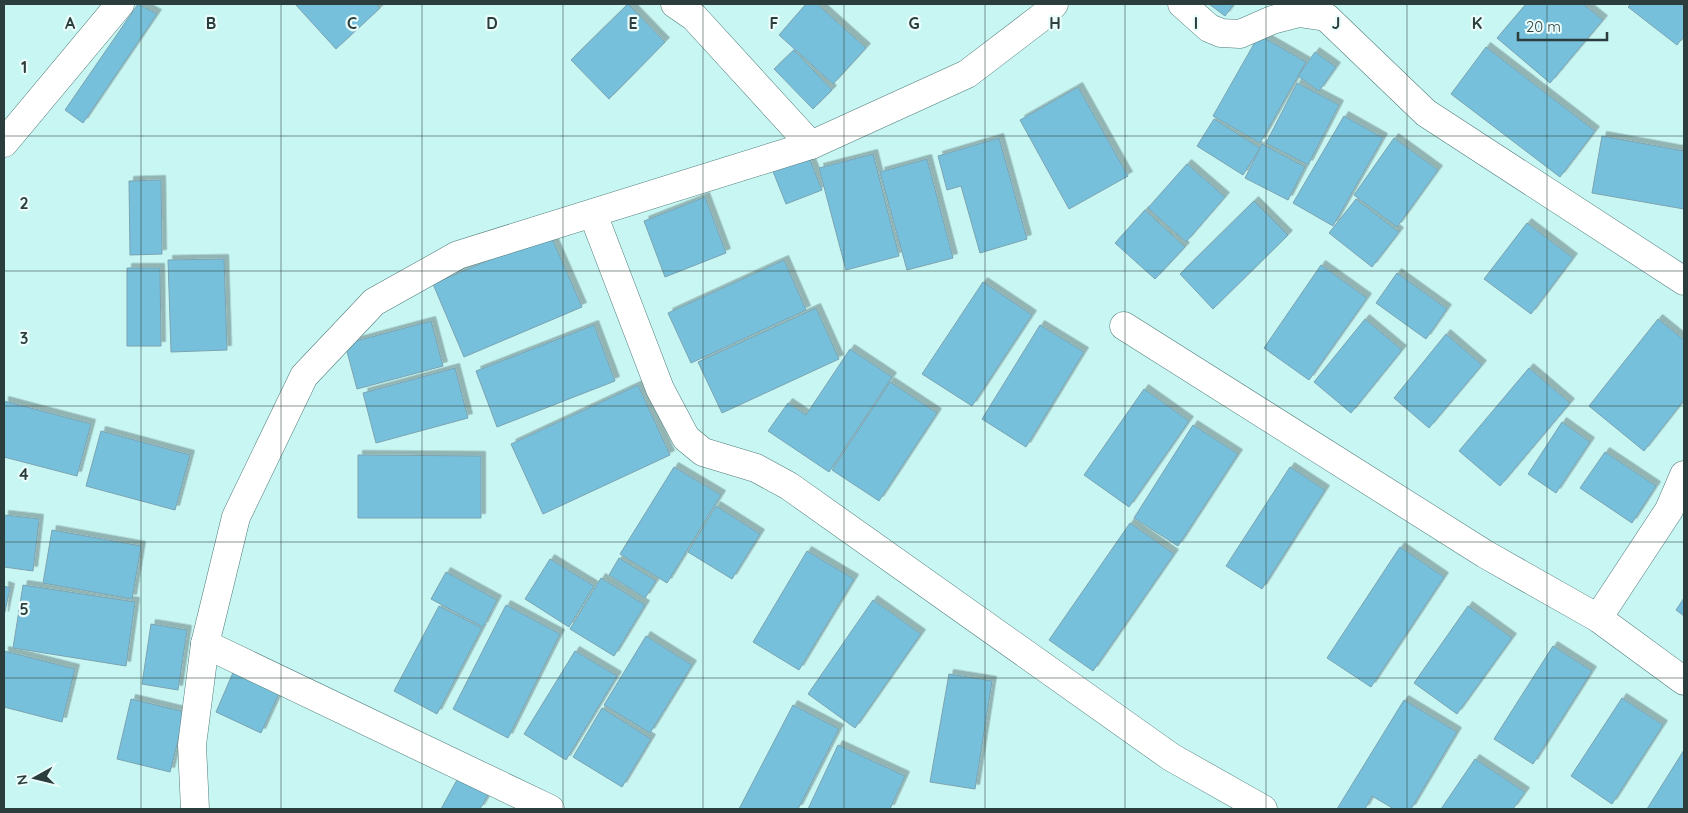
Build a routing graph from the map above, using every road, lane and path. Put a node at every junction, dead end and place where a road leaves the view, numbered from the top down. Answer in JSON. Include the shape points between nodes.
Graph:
{"nodes":[{"id":1,"x":120,"y":4,"type":"edge"},
{"id":2,"x":675,"y":4,"type":"edge"},
{"id":3,"x":1054,"y":4,"type":"edge"},
{"id":4,"x":1182,"y":4,"type":"edge"},
{"id":5,"x":4,"y":143,"type":"edge"},
{"id":6,"x":811,"y":145,"type":"junction"},
{"id":7,"x":593,"y":214,"type":"junction"},
{"id":8,"x":1684,"y":281,"type":"edge"},
{"id":9,"x":1124,"y":326,"type":"dead end"},
{"id":10,"x":1684,"y":474,"type":"edge"},
{"id":11,"x":1598,"y":618,"type":"junction"},
{"id":12,"x":206,"y":644,"type":"junction"},
{"id":13,"x":1684,"y":680,"type":"edge"},
{"id":14,"x":195,"y":809,"type":"edge"},
{"id":15,"x":550,"y":809,"type":"edge"},
{"id":16,"x":1263,"y":809,"type":"edge"}],
"edges":[{"from":1,"to":5,"type":"street"},
{"from":2,"to":6,"type":"street","via":[[694,17]]},
{"from":3,"to":6,"type":"street","via":[[967,74]]},
{"from":4,"to":8,"type":"street","via":[[1209,28],[1240,34],[1299,13],[1326,17],[1426,113]]},
{"from":6,"to":7,"type":"street"},
{"from":7,"to":12,"type":"street","via":[[458,255],[374,302],[304,376],[236,517]]},
{"from":7,"to":16,"type":"street","via":[[660,389],[686,438],[703,452],[756,468],[789,486],[1171,757]]},
{"from":9,"to":11,"type":"street","via":[[1485,554]]},
{"from":10,"to":11,"type":"street","via":[[1668,510]]},
{"from":11,"to":13,"type":"street"},
{"from":12,"to":14,"type":"street","via":[[192,745]]},
{"from":12,"to":15,"type":"street"}]}
